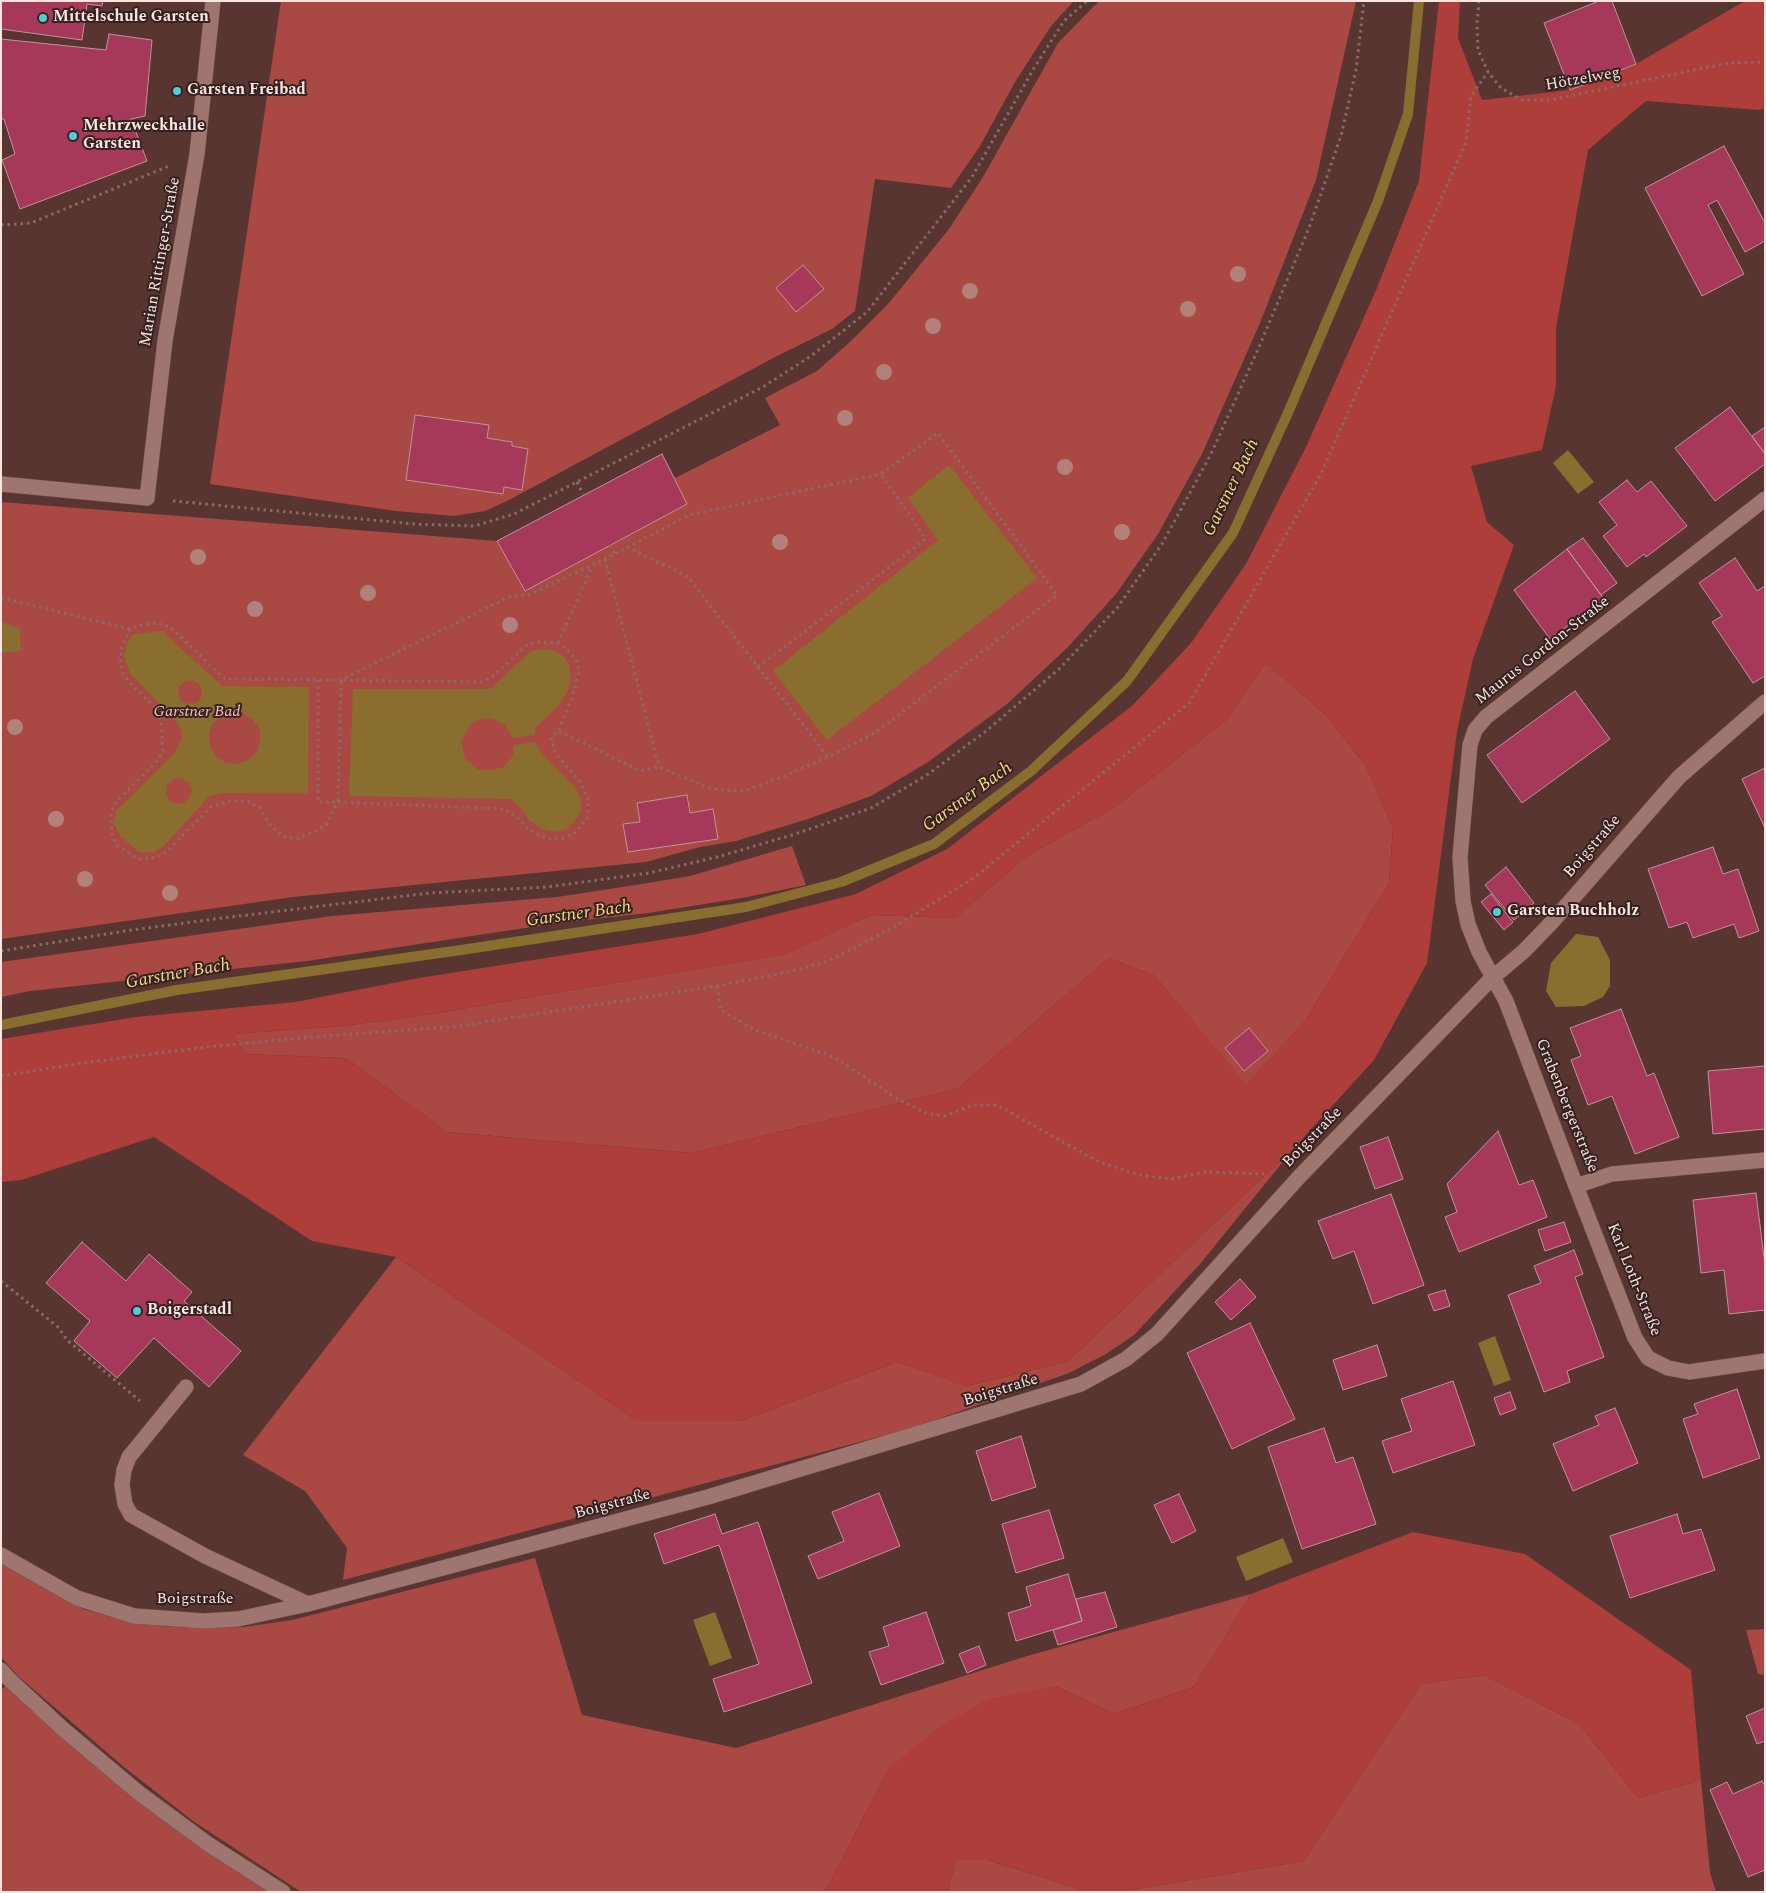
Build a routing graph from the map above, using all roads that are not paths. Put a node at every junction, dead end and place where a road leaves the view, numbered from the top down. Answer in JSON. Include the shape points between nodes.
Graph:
{"nodes":[{"id":1,"x":214,"y":1,"type":"edge"},
{"id":2,"x":1,"y":484,"type":"edge"},
{"id":3,"x":1765,"y":499,"type":"edge"},
{"id":4,"x":1765,"y":702,"type":"edge"},
{"id":5,"x":1492,"y":978,"type":"junction"},
{"id":6,"x":1765,"y":1160,"type":"edge"},
{"id":7,"x":1576,"y":1186,"type":"junction"},
{"id":8,"x":1765,"y":1361,"type":"edge"},
{"id":9,"x":186,"y":1387,"type":"dead end"},
{"id":10,"x":1,"y":1555,"type":"edge"},
{"id":11,"x":308,"y":1604,"type":"junction"},
{"id":12,"x":1,"y":1670,"type":"edge"},
{"id":13,"x":283,"y":1892,"type":"edge"}],
"edges":[{"from":1,"to":2,"type":"street","name":"Marian Rittinger-Straße","via":[[197,154],[165,341],[147,498]]},
{"from":3,"to":5,"type":"street","name":"Maurus Gordon-Straße","via":[[1486,717],[1475,730],[1468,764],[1461,881],[1468,924]]},
{"from":4,"to":5,"type":"street","name":"Boigstraße","via":[[1679,777],[1541,934]]},
{"from":5,"to":7,"type":"street","name":"Grabenbergerstraße","via":[[1506,1001]]},
{"from":5,"to":11,"type":"street","name":"Boigstraße","via":[[1300,1176],[1157,1334],[1126,1359],[1081,1384],[708,1497]]},
{"from":6,"to":7,"type":"street","name":"Grabenbergerstraße","via":[[1612,1174]]},
{"from":7,"to":8,"type":"street","name":"Karl Loth-Straße","via":[[1635,1338],[1648,1358],[1668,1368],[1689,1372]]},
{"from":9,"to":11,"type":"street","via":[[129,1457],[122,1485],[125,1504],[131,1515],[205,1556]]},
{"from":10,"to":11,"type":"street","name":"Boigstraße","via":[[78,1598],[134,1616],[195,1621],[238,1619]]},
{"from":12,"to":13,"type":"street","via":[[139,1793],[208,1844]]}]}
